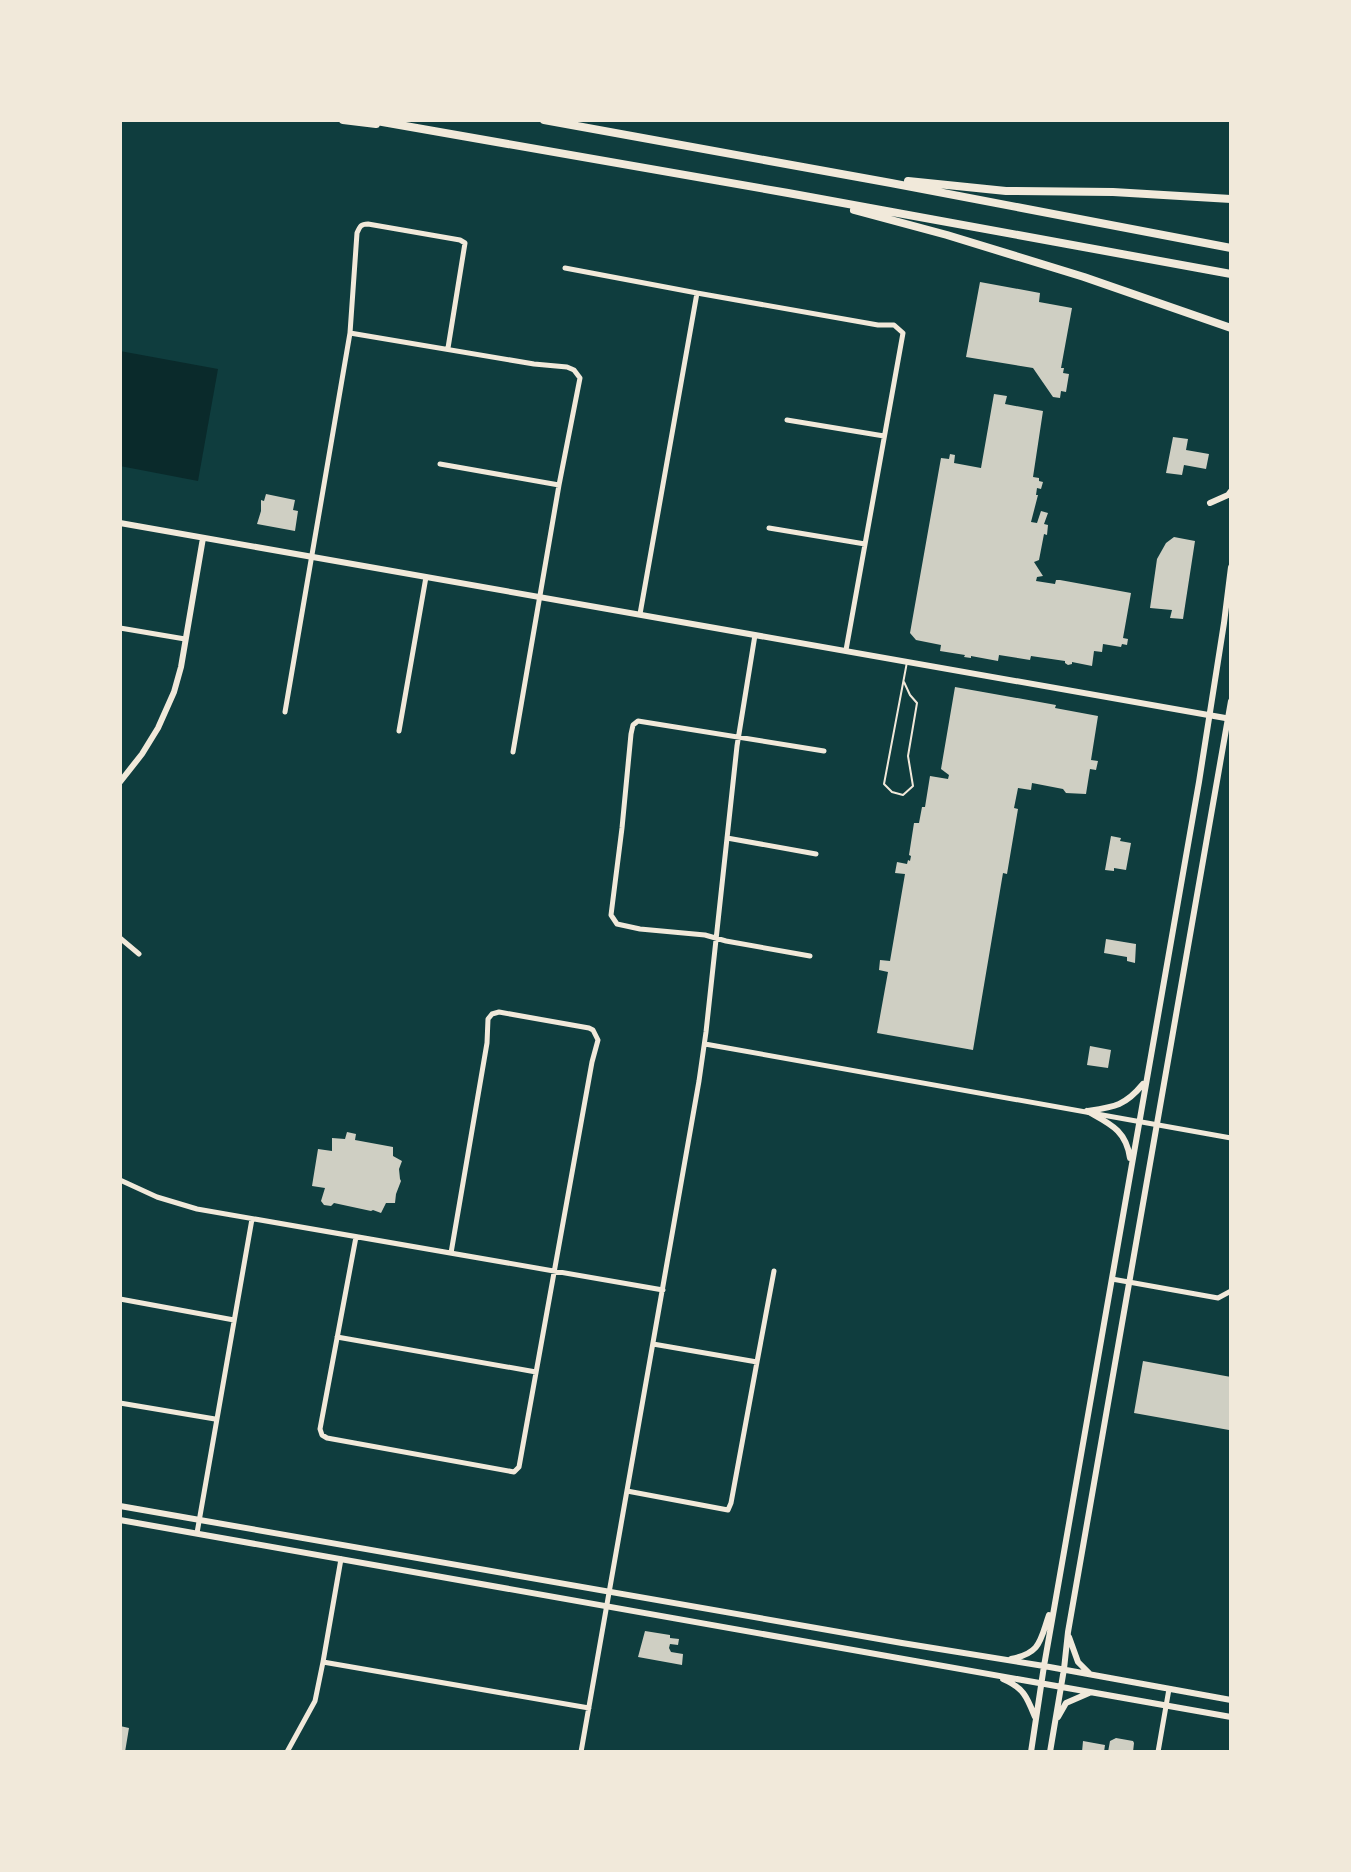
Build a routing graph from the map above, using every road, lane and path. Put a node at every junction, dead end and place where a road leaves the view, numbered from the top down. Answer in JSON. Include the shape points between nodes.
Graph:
{"nodes":[{"id":1,"x":343,"y":120,"type":"edge"},
{"id":2,"x":371,"y":120,"type":"edge"},
{"id":3,"x":544,"y":120,"type":"edge"},
{"id":4,"x":471,"y":138,"type":"junction"},
{"id":5,"x":891,"y":183,"type":"junction"},
{"id":6,"x":788,"y":193,"type":"junction"},
{"id":7,"x":1231,"y":199,"type":"edge"},
{"id":8,"x":1231,"y":248,"type":"edge"},
{"id":9,"x":565,"y":268,"type":"dead end"},
{"id":10,"x":1231,"y":274,"type":"edge"},
{"id":11,"x":697,"y":293,"type":"junction"},
{"id":12,"x":1231,"y":330,"type":"edge"},
{"id":13,"x":350,"y":333,"type":"junction"},
{"id":14,"x":448,"y":348,"type":"junction"},
{"id":15,"x":787,"y":420,"type":"dead end"},
{"id":16,"x":884,"y":436,"type":"junction"},
{"id":17,"x":440,"y":464,"type":"dead end"},
{"id":18,"x":559,"y":485,"type":"junction"},
{"id":19,"x":1231,"y":491,"type":"edge"},
{"id":20,"x":1210,"y":503,"type":"dead end"},
{"id":21,"x":120,"y":523,"type":"edge"},
{"id":22,"x":769,"y":528,"type":"dead end"},
{"id":23,"x":203,"y":538,"type":"junction"},
{"id":24,"x":865,"y":544,"type":"junction"},
{"id":25,"x":312,"y":556,"type":"junction"},
{"id":26,"x":1231,"y":567,"type":"edge"},
{"id":27,"x":426,"y":577,"type":"junction"},
{"id":28,"x":541,"y":597,"type":"junction"},
{"id":29,"x":640,"y":614,"type":"junction"},
{"id":30,"x":120,"y":628,"type":"edge"},
{"id":31,"x":755,"y":635,"type":"junction"},
{"id":32,"x":185,"y":639,"type":"junction"},
{"id":33,"x":846,"y":650,"type":"junction"},
{"id":34,"x":907,"y":661,"type":"junction"},
{"id":35,"x":904,"y":682,"type":"junction"},
{"id":36,"x":1231,"y":701,"type":"edge"},
{"id":37,"x":285,"y":712,"type":"dead end"},
{"id":38,"x":1209,"y":716,"type":"junction"},
{"id":39,"x":1230,"y":719,"type":"edge"},
{"id":40,"x":399,"y":731,"type":"dead end"},
{"id":41,"x":738,"y":737,"type":"junction"},
{"id":42,"x":824,"y":751,"type":"dead end"},
{"id":43,"x":513,"y":752,"type":"dead end"},
{"id":44,"x":120,"y":782,"type":"edge"},
{"id":45,"x":727,"y":838,"type":"junction"},
{"id":46,"x":816,"y":854,"type":"dead end"},
{"id":47,"x":120,"y":938,"type":"edge"},
{"id":48,"x":716,"y":938,"type":"junction"},
{"id":49,"x":139,"y":954,"type":"dead end"},
{"id":50,"x":810,"y":956,"type":"dead end"},
{"id":51,"x":705,"y":1044,"type":"junction"},
{"id":52,"x":1146,"y":1082,"type":"junction"},
{"id":53,"x":1087,"y":1111,"type":"junction"},
{"id":54,"x":1139,"y":1121,"type":"junction"},
{"id":55,"x":1157,"y":1124,"type":"junction"},
{"id":56,"x":1231,"y":1138,"type":"edge"},
{"id":57,"x":1131,"y":1164,"type":"junction"},
{"id":58,"x":120,"y":1180,"type":"edge"},
{"id":59,"x":252,"y":1219,"type":"junction"},
{"id":60,"x":356,"y":1237,"type":"junction"},
{"id":61,"x":451,"y":1253,"type":"junction"},
{"id":62,"x":555,"y":1271,"type":"junction"},
{"id":63,"x":774,"y":1271,"type":"dead end"},
{"id":64,"x":1112,"y":1279,"type":"junction"},
{"id":65,"x":1130,"y":1283,"type":"junction"},
{"id":66,"x":663,"y":1290,"type":"junction"},
{"id":67,"x":1231,"y":1291,"type":"edge"},
{"id":68,"x":120,"y":1299,"type":"edge"},
{"id":69,"x":234,"y":1320,"type":"junction"},
{"id":70,"x":337,"y":1337,"type":"junction"},
{"id":71,"x":653,"y":1344,"type":"junction"},
{"id":72,"x":757,"y":1362,"type":"junction"},
{"id":73,"x":536,"y":1372,"type":"junction"},
{"id":74,"x":120,"y":1403,"type":"edge"},
{"id":75,"x":215,"y":1419,"type":"junction"},
{"id":76,"x":627,"y":1491,"type":"junction"},
{"id":77,"x":120,"y":1506,"type":"edge"},
{"id":78,"x":120,"y":1520,"type":"edge"},
{"id":79,"x":199,"y":1520,"type":"junction"},
{"id":80,"x":197,"y":1533,"type":"junction"},
{"id":81,"x":341,"y":1559,"type":"junction"},
{"id":82,"x":609,"y":1591,"type":"junction"},
{"id":83,"x":1056,"y":1596,"type":"junction"},
{"id":84,"x":606,"y":1606,"type":"junction"},
{"id":85,"x":1068,"y":1632,"type":"junction"},
{"id":86,"x":1006,"y":1660,"type":"junction"},
{"id":87,"x":323,"y":1662,"type":"junction"},
{"id":88,"x":1044,"y":1666,"type":"junction"},
{"id":89,"x":1064,"y":1669,"type":"junction"},
{"id":90,"x":1090,"y":1674,"type":"junction"},
{"id":91,"x":992,"y":1675,"type":"junction"},
{"id":92,"x":1041,"y":1683,"type":"junction"},
{"id":93,"x":1061,"y":1687,"type":"junction"},
{"id":94,"x":1169,"y":1689,"type":"junction"},
{"id":95,"x":1092,"y":1692,"type":"junction"},
{"id":96,"x":1231,"y":1700,"type":"edge"},
{"id":97,"x":1167,"y":1705,"type":"junction"},
{"id":98,"x":589,"y":1708,"type":"junction"},
{"id":99,"x":1231,"y":1717,"type":"edge"},
{"id":100,"x":1037,"y":1721,"type":"junction"},
{"id":101,"x":1055,"y":1724,"type":"junction"},
{"id":102,"x":287,"y":1752,"type":"edge"},
{"id":103,"x":581,"y":1752,"type":"edge"},
{"id":104,"x":1031,"y":1752,"type":"edge"},
{"id":105,"x":1050,"y":1752,"type":"edge"},
{"id":106,"x":1158,"y":1752,"type":"edge"}],
"edges":[{"from":1,"to":4,"type":"highway"},
{"from":2,"to":4,"type":"highway"},
{"from":3,"to":5,"type":"highway"},
{"from":4,"to":6,"type":"highway"},
{"from":5,"to":7,"type":"highway"},
{"from":5,"to":8,"type":"highway"},
{"from":6,"to":10,"type":"highway"},
{"from":6,"to":12,"type":"highway","via":[[1081,276]]},
{"from":9,"to":11,"type":"street"},
{"from":11,"to":16,"type":"street","via":[[894,325],[903,333]]},
{"from":11,"to":29,"type":"street"},
{"from":13,"to":14,"type":"street"},
{"from":13,"to":14,"type":"street","via":[[357,233],[368,224],[465,243]]},
{"from":13,"to":25,"type":"street"},
{"from":14,"to":18,"type":"street","via":[[567,367],[578,374]]},
{"from":15,"to":16,"type":"street"},
{"from":16,"to":24,"type":"street"},
{"from":17,"to":18,"type":"street"},
{"from":18,"to":28,"type":"street"},
{"from":19,"to":20,"type":"main road"},
{"from":21,"to":23,"type":"main road"},
{"from":22,"to":24,"type":"street"},
{"from":23,"to":25,"type":"main road"},
{"from":23,"to":32,"type":"main road"},
{"from":24,"to":33,"type":"street"},
{"from":25,"to":27,"type":"main road"},
{"from":25,"to":37,"type":"street"},
{"from":26,"to":38,"type":"main road"},
{"from":27,"to":28,"type":"main road"},
{"from":27,"to":40,"type":"street"},
{"from":28,"to":29,"type":"main road"},
{"from":28,"to":43,"type":"street"},
{"from":29,"to":31,"type":"main road"},
{"from":30,"to":32,"type":"street"},
{"from":31,"to":33,"type":"main road"},
{"from":31,"to":41,"type":"street"},
{"from":32,"to":44,"type":"main road","via":[[174,692],[159,727]]},
{"from":33,"to":34,"type":"main road"},
{"from":34,"to":35,"type":"lane"},
{"from":34,"to":38,"type":"main road"},
{"from":35,"to":35,"type":"lane","via":[[884,784],[903,795],[913,786],[908,756],[917,703]]},
{"from":36,"to":39,"type":"main road"},
{"from":38,"to":39,"type":"main road"},
{"from":38,"to":52,"type":"main road"},
{"from":39,"to":55,"type":"main road"},
{"from":41,"to":42,"type":"street"},
{"from":41,"to":45,"type":"street"},
{"from":41,"to":48,"type":"street","via":[[643,721],[633,725],[611,915],[617,924]]},
{"from":45,"to":46,"type":"street"},
{"from":45,"to":48,"type":"street"},
{"from":47,"to":49,"type":"street"},
{"from":48,"to":50,"type":"street"},
{"from":48,"to":51,"type":"street"},
{"from":51,"to":53,"type":"street"},
{"from":51,"to":66,"type":"street"},
{"from":52,"to":53,"type":"main road","via":[[1123,1104]]},
{"from":52,"to":54,"type":"main road"},
{"from":53,"to":54,"type":"street"},
{"from":53,"to":57,"type":"main road","via":[[1121,1133]]},
{"from":54,"to":55,"type":"street"},
{"from":54,"to":57,"type":"main road"},
{"from":55,"to":56,"type":"street"},
{"from":55,"to":65,"type":"main road"},
{"from":57,"to":64,"type":"main road"},
{"from":58,"to":59,"type":"street","via":[[197,1209]]},
{"from":59,"to":60,"type":"street"},
{"from":59,"to":69,"type":"street"},
{"from":60,"to":61,"type":"street"},
{"from":60,"to":70,"type":"street"},
{"from":61,"to":62,"type":"street"},
{"from":61,"to":62,"type":"street","via":[[488,1019],[499,1012],[584,1027],[598,1040]]},
{"from":62,"to":66,"type":"street"},
{"from":62,"to":73,"type":"street"},
{"from":63,"to":72,"type":"street"},
{"from":64,"to":65,"type":"street"},
{"from":64,"to":83,"type":"main road"},
{"from":65,"to":67,"type":"street","via":[[1218,1298]]},
{"from":65,"to":85,"type":"main road"},
{"from":66,"to":71,"type":"street"},
{"from":68,"to":69,"type":"street"},
{"from":69,"to":75,"type":"street"},
{"from":70,"to":73,"type":"street"},
{"from":70,"to":73,"type":"street","via":[[322,1435],[514,1472]]},
{"from":71,"to":72,"type":"street"},
{"from":71,"to":76,"type":"street"},
{"from":72,"to":76,"type":"street","via":[[728,1510]]},
{"from":74,"to":75,"type":"street"},
{"from":75,"to":79,"type":"street"},
{"from":76,"to":82,"type":"street"},
{"from":77,"to":79,"type":"main road"},
{"from":78,"to":80,"type":"main road"},
{"from":79,"to":80,"type":"street"},
{"from":79,"to":82,"type":"main road"},
{"from":80,"to":81,"type":"main road"},
{"from":81,"to":84,"type":"main road"},
{"from":81,"to":87,"type":"street"},
{"from":82,"to":84,"type":"street"},
{"from":82,"to":86,"type":"main road"},
{"from":83,"to":86,"type":"main road","via":[[1039,1645],[1027,1656]]},
{"from":83,"to":88,"type":"main road"},
{"from":84,"to":91,"type":"main road"},
{"from":84,"to":98,"type":"street"},
{"from":85,"to":89,"type":"main road"},
{"from":85,"to":90,"type":"main road","via":[[1078,1662]]},
{"from":86,"to":88,"type":"main road"},
{"from":87,"to":98,"type":"street"},
{"from":87,"to":102,"type":"street","via":[[315,1701]]},
{"from":88,"to":89,"type":"main road"},
{"from":88,"to":92,"type":"main road"},
{"from":89,"to":90,"type":"main road"},
{"from":89,"to":93,"type":"main road"},
{"from":90,"to":94,"type":"main road"},
{"from":91,"to":92,"type":"main road"},
{"from":91,"to":100,"type":"main road","via":[[1024,1693]]},
{"from":92,"to":93,"type":"main road"},
{"from":92,"to":100,"type":"main road"},
{"from":93,"to":95,"type":"main road"},
{"from":93,"to":101,"type":"main road"},
{"from":94,"to":96,"type":"main road"},
{"from":94,"to":97,"type":"street"},
{"from":95,"to":97,"type":"main road"},
{"from":95,"to":101,"type":"main road","via":[[1066,1703]]},
{"from":97,"to":99,"type":"main road"},
{"from":97,"to":106,"type":"street"},
{"from":98,"to":103,"type":"street"},
{"from":100,"to":104,"type":"main road"},
{"from":101,"to":105,"type":"main road"}]}
